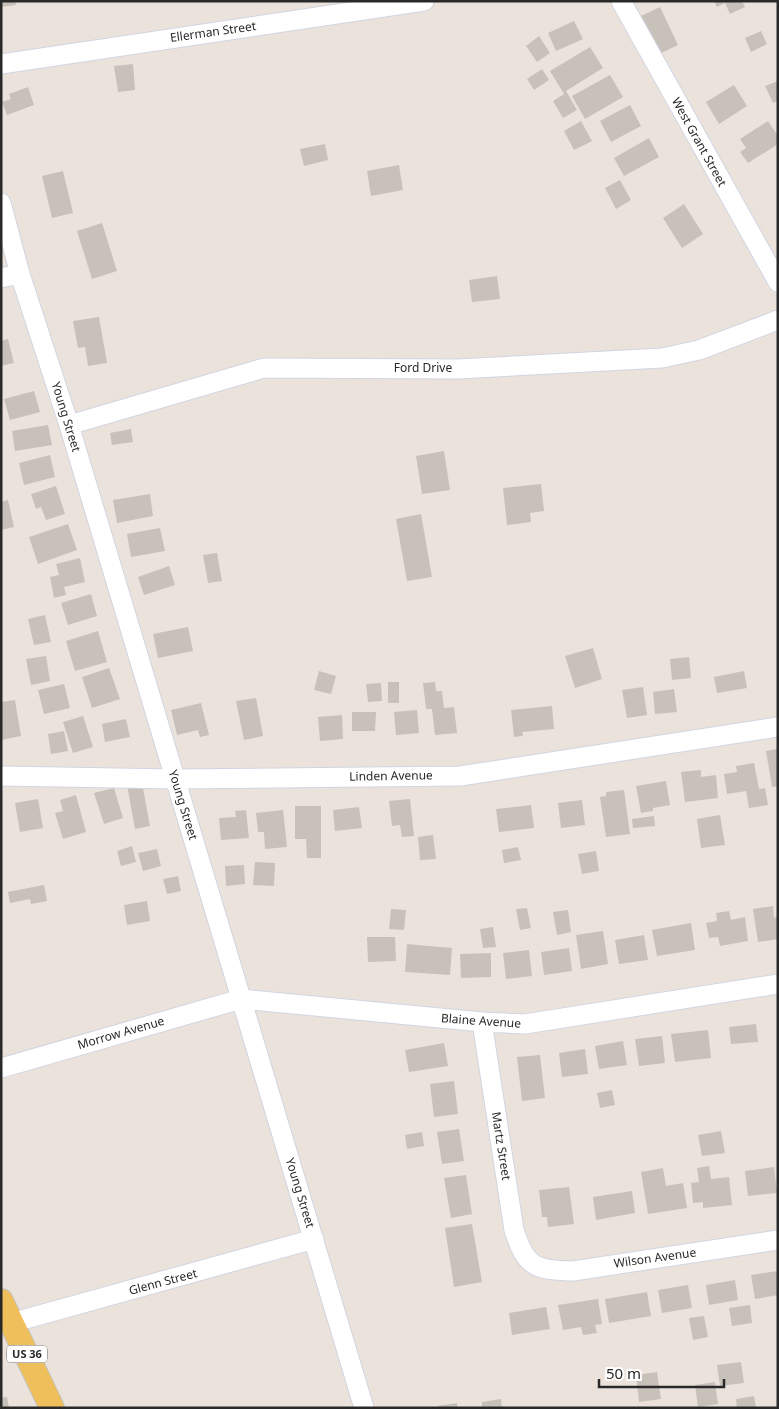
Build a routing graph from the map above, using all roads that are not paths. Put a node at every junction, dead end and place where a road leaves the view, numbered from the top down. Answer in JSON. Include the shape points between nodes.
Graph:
{"nodes":[{"id":1,"x":424,"y":1,"type":"edge"},
{"id":2,"x":621,"y":1,"type":"edge"},
{"id":3,"x":1,"y":64,"type":"edge"},
{"id":4,"x":1,"y":203,"type":"edge"},
{"id":5,"x":20,"y":274,"type":"junction"},
{"id":6,"x":1,"y":278,"type":"edge"},
{"id":7,"x":778,"y":282,"type":"edge"},
{"id":8,"x":778,"y":320,"type":"edge"},
{"id":9,"x":69,"y":424,"type":"junction"},
{"id":10,"x":778,"y":727,"type":"edge"},
{"id":11,"x":1,"y":776,"type":"edge"},
{"id":12,"x":175,"y":779,"type":"junction"},
{"id":13,"x":778,"y":984,"type":"edge"},
{"id":14,"x":241,"y":999,"type":"junction"},
{"id":15,"x":482,"y":1022,"type":"junction"},
{"id":16,"x":1,"y":1068,"type":"edge"},
{"id":17,"x":314,"y":1239,"type":"junction"},
{"id":18,"x":778,"y":1240,"type":"edge"},
{"id":19,"x":533,"y":1265,"type":"joint"},
{"id":20,"x":1,"y":1301,"type":"edge"},
{"id":21,"x":11,"y":1323,"type":"junction"},
{"id":22,"x":52,"y":1408,"type":"edge"},
{"id":23,"x":364,"y":1408,"type":"edge"}],
"edges":[{"from":1,"to":3,"type":"street","name":"Ellerman Street"},
{"from":2,"to":7,"type":"street","name":"West Grant Street"},
{"from":4,"to":5,"type":"street","name":"Young Street"},
{"from":5,"to":6,"type":"street"},
{"from":5,"to":9,"type":"street","name":"Young Street"},
{"from":8,"to":9,"type":"street","name":"Ford Drive","via":[[700,350],[662,358],[458,368],[264,368]]},
{"from":9,"to":12,"type":"street","name":"Young Street"},
{"from":10,"to":12,"type":"street","name":"Linden Avenue","via":[[460,776]]},
{"from":11,"to":12,"type":"street","name":"Linden Avenue"},
{"from":12,"to":14,"type":"street","name":"Young Street"},
{"from":13,"to":15,"type":"street","name":"Blaine Avenue","via":[[525,1024]]},
{"from":14,"to":15,"type":"street","name":"Blaine Avenue"},
{"from":14,"to":16,"type":"street","name":"Morrow Avenue"},
{"from":14,"to":17,"type":"street","name":"Young Street"},
{"from":15,"to":19,"type":"street","name":"Martz Street","via":[[514,1230],[521,1252]]},
{"from":17,"to":21,"type":"street","name":"Glenn Street"},
{"from":17,"to":23,"type":"street","name":"Young Street"},
{"from":18,"to":19,"type":"street","name":"Wilson Avenue","via":[[573,1271]]},
{"from":20,"to":21,"type":"main road","number":"US 36"},
{"from":21,"to":22,"type":"main road","number":"US 36"}]}
